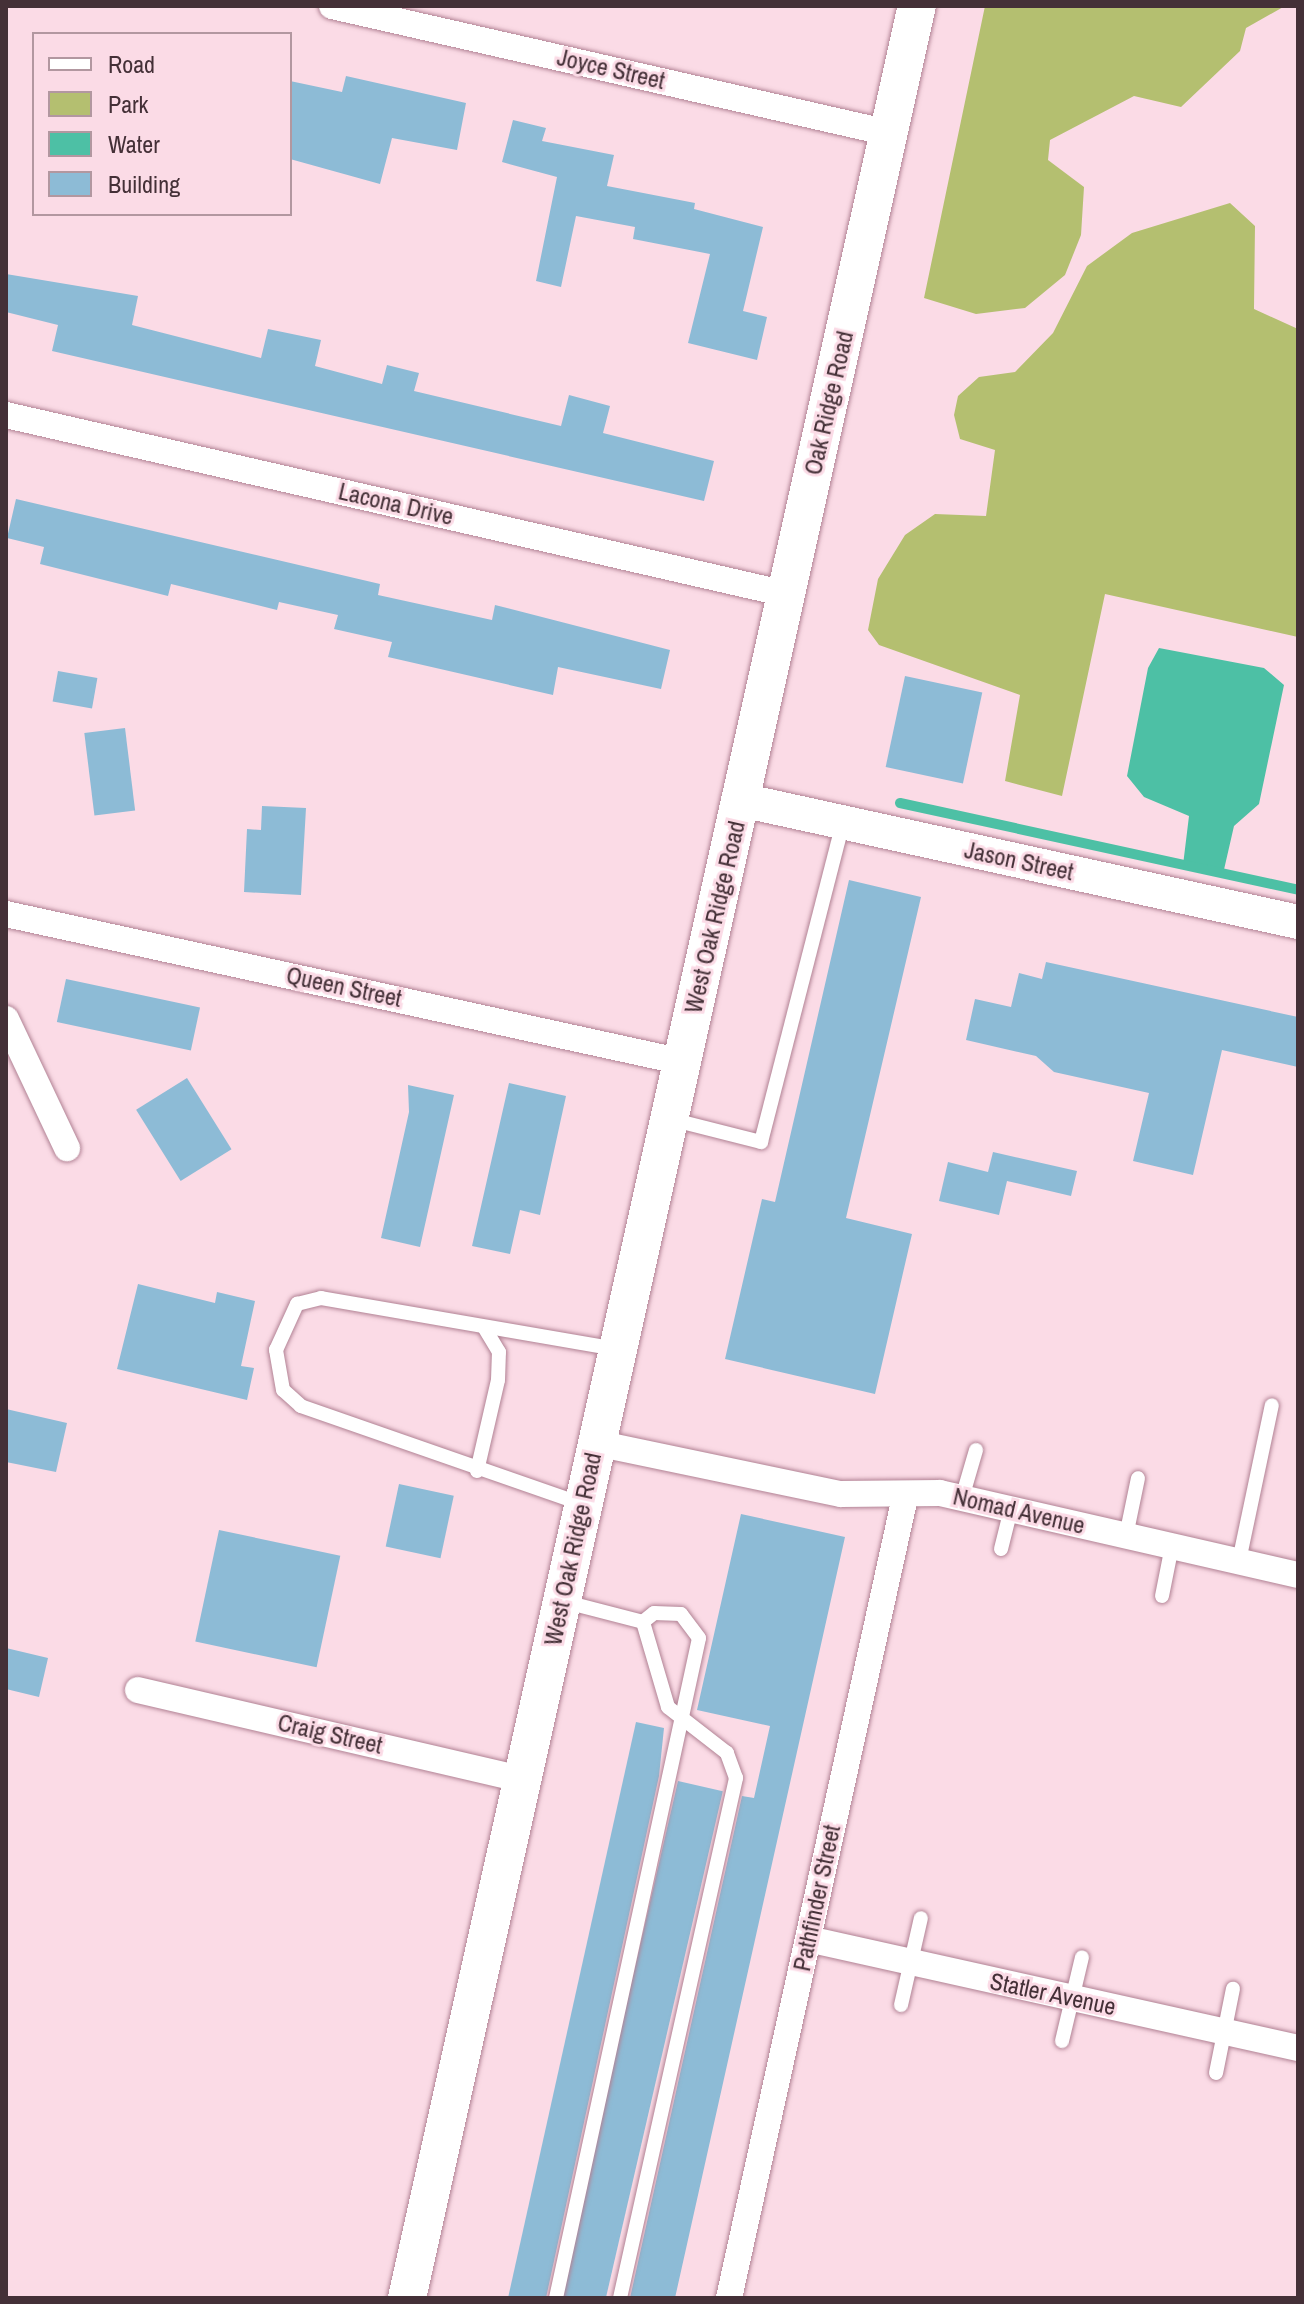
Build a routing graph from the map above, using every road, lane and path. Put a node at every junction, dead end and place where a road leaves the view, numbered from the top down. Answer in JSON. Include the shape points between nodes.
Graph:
{"nodes":[{"id":1,"x":332,"y":6,"type":"edge"},
{"id":2,"x":917,"y":6,"type":"edge"},
{"id":3,"x":889,"y":133,"type":"junction"},
{"id":4,"x":6,"y":415,"type":"edge"},
{"id":5,"x":786,"y":594,"type":"junction"},
{"id":6,"x":741,"y":800,"type":"junction"},
{"id":7,"x":843,"y":823,"type":"junction"},
{"id":8,"x":6,"y":914,"type":"edge"},
{"id":9,"x":1298,"y":922,"type":"edge"},
{"id":10,"x":6,"y":1019,"type":"edge"},
{"id":11,"x":683,"y":1062,"type":"junction"},
{"id":12,"x":669,"y":1119,"type":"junction"},
{"id":13,"x":67,"y":1148,"type":"dead end"},
{"id":14,"x":484,"y":1327,"type":"junction"},
{"id":15,"x":617,"y":1349,"type":"junction"},
{"id":16,"x":1272,"y":1405,"type":"dead end"},
{"id":17,"x":596,"y":1443,"type":"junction"},
{"id":18,"x":976,"y":1450,"type":"dead end"},
{"id":19,"x":477,"y":1471,"type":"junction"},
{"id":20,"x":1138,"y":1478,"type":"dead end"},
{"id":21,"x":905,"y":1497,"type":"junction"},
{"id":22,"x":962,"y":1498,"type":"junction"},
{"id":23,"x":583,"y":1504,"type":"junction"},
{"id":24,"x":1011,"y":1509,"type":"junction"},
{"id":25,"x":1126,"y":1536,"type":"junction"},
{"id":26,"x":1172,"y":1546,"type":"junction"},
{"id":27,"x":1001,"y":1549,"type":"dead end"},
{"id":28,"x":1239,"y":1561,"type":"junction"},
{"id":29,"x":1298,"y":1575,"type":"edge"},
{"id":30,"x":1162,"y":1596,"type":"dead end"},
{"id":31,"x":561,"y":1600,"type":"junction"},
{"id":32,"x":643,"y":1622,"type":"junction"},
{"id":33,"x":138,"y":1690,"type":"dead end"},
{"id":34,"x":684,"y":1718,"type":"junction"},
{"id":35,"x":521,"y":1779,"type":"junction"},
{"id":36,"x":921,"y":1918,"type":"dead end"},
{"id":37,"x":808,"y":1939,"type":"junction"},
{"id":38,"x":1082,"y":1957,"type":"dead end"},
{"id":39,"x":910,"y":1962,"type":"junction"},
{"id":40,"x":1233,"y":1989,"type":"dead end"},
{"id":41,"x":1072,"y":1998,"type":"junction"},
{"id":42,"x":901,"y":2005,"type":"dead end"},
{"id":43,"x":1225,"y":2031,"type":"junction"},
{"id":44,"x":1062,"y":2041,"type":"dead end"},
{"id":45,"x":1298,"y":2048,"type":"edge"},
{"id":46,"x":1216,"y":2073,"type":"dead end"},
{"id":47,"x":407,"y":2298,"type":"edge"},
{"id":48,"x":556,"y":2298,"type":"edge"},
{"id":49,"x":620,"y":2298,"type":"edge"},
{"id":50,"x":729,"y":2298,"type":"edge"}],
"edges":[{"from":1,"to":3,"type":"street","name":"Joyce Street"},
{"from":2,"to":3,"type":"main road","name":"Oak Ridge Road"},
{"from":3,"to":5,"type":"main road","name":"Oak Ridge Road"},
{"from":4,"to":5,"type":"street","name":"Lacona Drive"},
{"from":5,"to":6,"type":"main road","name":"Oak Ridge Road"},
{"from":6,"to":7,"type":"street","name":"Jason Street"},
{"from":6,"to":11,"type":"main road","name":"West Oak Ridge Road"},
{"from":7,"to":9,"type":"street","name":"Jason Street"},
{"from":7,"to":12,"type":"lane","via":[[761,1142]]},
{"from":8,"to":11,"type":"street","name":"Queen Street"},
{"from":10,"to":13,"type":"street"},
{"from":11,"to":12,"type":"main road","name":"West Oak Ridge Road"},
{"from":12,"to":15,"type":"main road","name":"West Oak Ridge Road"},
{"from":14,"to":15,"type":"lane"},
{"from":14,"to":19,"type":"lane","via":[[499,1352],[498,1380]]},
{"from":14,"to":19,"type":"lane","via":[[321,1298],[297,1304],[276,1350],[283,1390],[301,1406]]},
{"from":15,"to":17,"type":"main road","name":"West Oak Ridge Road"},
{"from":16,"to":28,"type":"lane"},
{"from":17,"to":21,"type":"street","name":"Nomad Avenue","via":[[841,1494]]},
{"from":17,"to":23,"type":"main road","name":"West Oak Ridge Road"},
{"from":18,"to":22,"type":"lane"},
{"from":19,"to":23,"type":"lane"},
{"from":20,"to":25,"type":"lane"},
{"from":21,"to":22,"type":"street","name":"Nomad Avenue"},
{"from":21,"to":37,"type":"street","name":"Pathfinder Street"},
{"from":22,"to":24,"type":"street","name":"Nomad Avenue"},
{"from":23,"to":31,"type":"main road","name":"West Oak Ridge Road"},
{"from":24,"to":25,"type":"street","name":"Nomad Avenue"},
{"from":24,"to":27,"type":"lane"},
{"from":25,"to":26,"type":"street","name":"Nomad Avenue"},
{"from":26,"to":28,"type":"street","name":"Nomad Avenue"},
{"from":26,"to":30,"type":"lane"},
{"from":28,"to":29,"type":"street","name":"Nomad Avenue"},
{"from":31,"to":32,"type":"lane"},
{"from":31,"to":35,"type":"main road","name":"West Oak Ridge Road"},
{"from":32,"to":34,"type":"lane","via":[[665,1698]]},
{"from":32,"to":34,"type":"lane","via":[[654,1613],[681,1614],[699,1638]]},
{"from":33,"to":35,"type":"street","name":"Craig Street"},
{"from":34,"to":48,"type":"lane"},
{"from":34,"to":49,"type":"lane","via":[[727,1753],[736,1778]]},
{"from":35,"to":47,"type":"main road","name":"West Oak Ridge Road"},
{"from":36,"to":39,"type":"lane"},
{"from":37,"to":39,"type":"street","name":"Statler Avenue"},
{"from":37,"to":50,"type":"street","name":"Pathfinder Street"},
{"from":38,"to":41,"type":"lane"},
{"from":39,"to":41,"type":"street","name":"Statler Avenue"},
{"from":39,"to":42,"type":"lane"},
{"from":40,"to":43,"type":"lane"},
{"from":41,"to":43,"type":"street","name":"Statler Avenue"},
{"from":41,"to":44,"type":"lane"},
{"from":43,"to":45,"type":"street","name":"Statler Avenue"},
{"from":43,"to":46,"type":"lane"}]}
